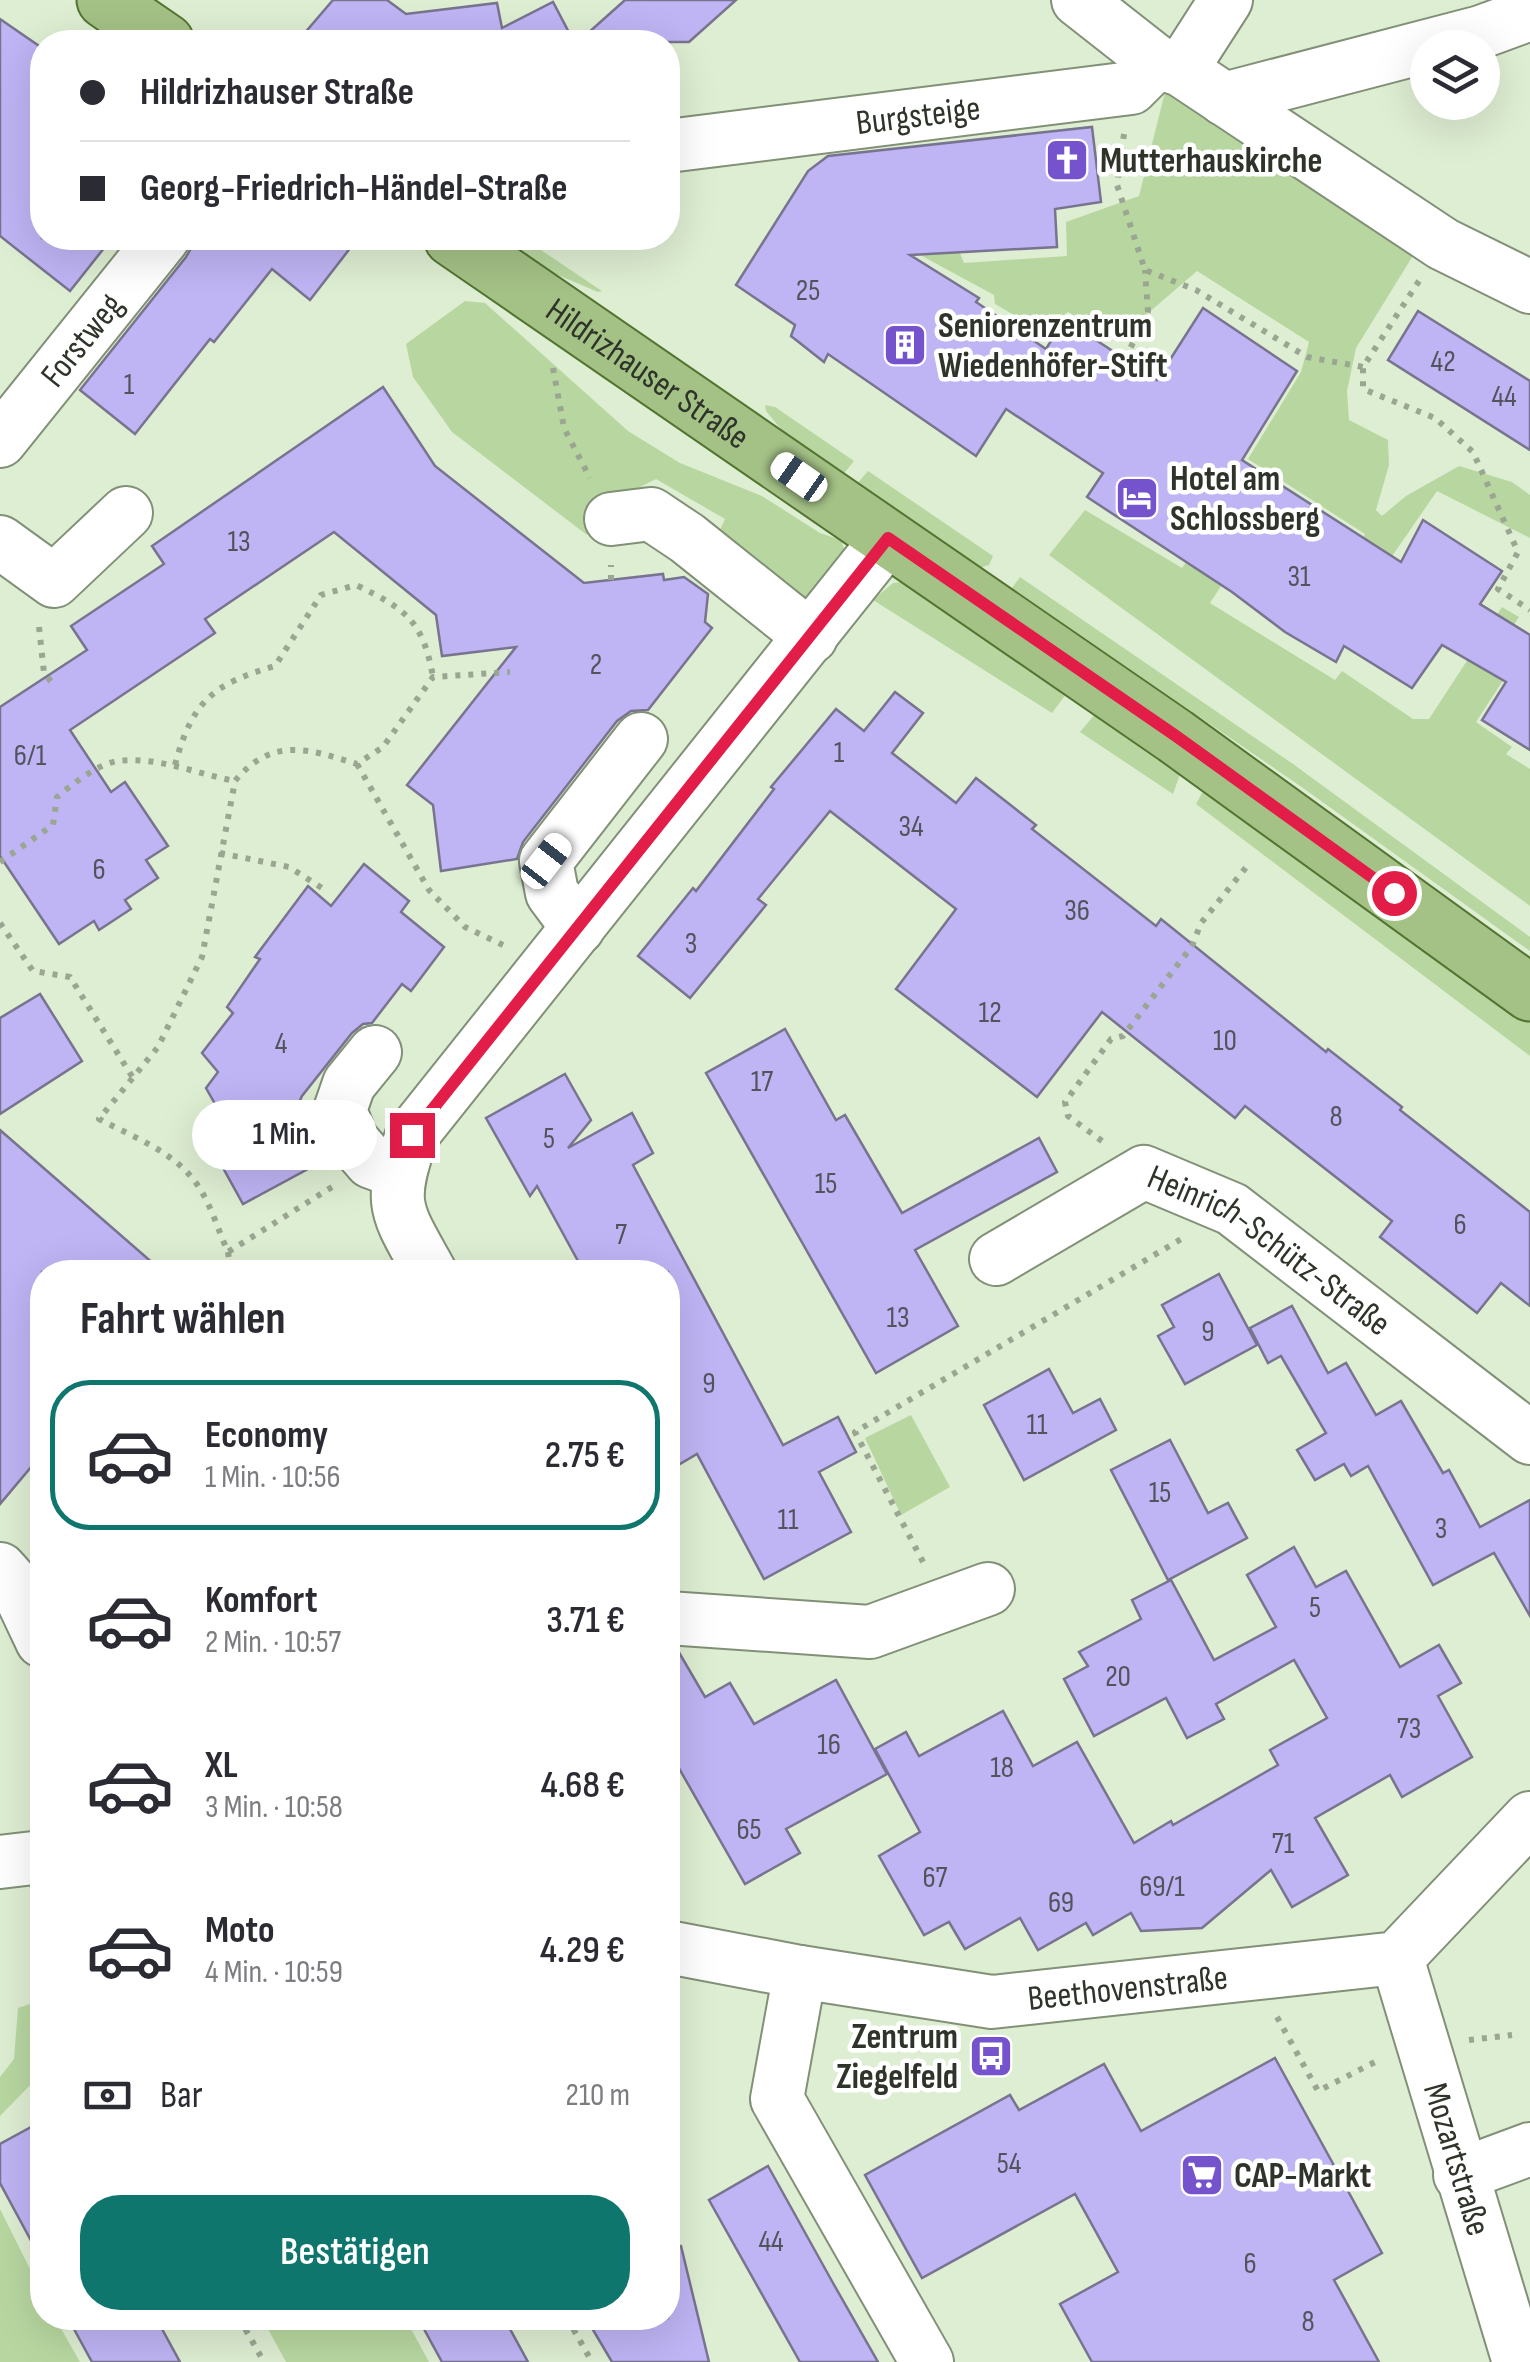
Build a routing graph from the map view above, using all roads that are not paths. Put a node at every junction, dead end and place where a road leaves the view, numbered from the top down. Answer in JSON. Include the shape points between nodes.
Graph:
{"nodes":[{"id":1,"x":106,"y":0,"type":"edge"},
{"id":2,"x":1078,"y":0,"type":"edge"},
{"id":3,"x":1226,"y":0,"type":"edge"},
{"id":4,"x":1530,"y":14,"type":"edge"},
{"id":5,"x":149,"y":30,"type":"edge"},
{"id":6,"x":1156,"y":74,"type":"junction"},
{"id":7,"x":1224,"y":99,"type":"junction"},
{"id":8,"x":680,"y":144,"type":"edge"},
{"id":9,"x":152,"y":250,"type":"edge"},
{"id":10,"x":469,"y":250,"type":"edge"},
{"id":11,"x":1530,"y":287,"type":"edge"},
{"id":12,"x":0,"y":440,"type":"edge"},
{"id":13,"x":126,"y":513,"type":"dead end"},
{"id":14,"x":611,"y":519,"type":"road end"},
{"id":15,"x":888,"y":538,"type":"junction"},
{"id":16,"x":0,"y":542,"type":"edge"},
{"id":17,"x":810,"y":637,"type":"junction"},
{"id":18,"x":641,"y":739,"type":"dead end"},
{"id":19,"x":562,"y":946,"type":"junction"},
{"id":20,"x":1530,"y":993,"type":"edge"},
{"id":21,"x":375,"y":1052,"type":"dead end"},
{"id":22,"x":385,"y":1167,"type":"junction"},
{"id":23,"x":423,"y":1260,"type":"edge"},
{"id":24,"x":996,"y":1260,"type":"dead end"},
{"id":25,"x":1530,"y":1438,"type":"edge"},
{"id":26,"x":0,"y":1569,"type":"edge"},
{"id":27,"x":967,"y":1597,"type":"road end"},
{"id":28,"x":30,"y":1616,"type":"edge"},
{"id":29,"x":680,"y":1619,"type":"edge"},
{"id":30,"x":1530,"y":1818,"type":"edge"},
{"id":31,"x":30,"y":1858,"type":"edge"},
{"id":32,"x":0,"y":1862,"type":"edge"},
{"id":33,"x":680,"y":1949,"type":"edge"},
{"id":34,"x":1398,"y":1958,"type":"junction"},
{"id":35,"x":800,"y":1972,"type":"junction"},
{"id":36,"x":1530,"y":2149,"type":"edge"},
{"id":37,"x":1460,"y":2174,"type":"junction"},
{"id":38,"x":927,"y":2362,"type":"edge"},
{"id":39,"x":1519,"y":2362,"type":"edge"}],
"edges":[{"from":1,"to":5,"type":"main road"},
{"from":2,"to":6,"type":"street"},
{"from":3,"to":6,"type":"street"},
{"from":4,"to":7,"type":"street"},
{"from":6,"to":7,"type":"street"},
{"from":6,"to":8,"type":"street","name":"Burgsteige"},
{"from":7,"to":11,"type":"street","via":[[1443,244]]},
{"from":9,"to":12,"type":"street","name":"Forstweg"},
{"from":10,"to":15,"type":"main road","name":"Hildrizhauser Straße"},
{"from":13,"to":16,"type":"street","via":[[54,581]]},
{"from":14,"to":17,"type":"street","via":[[650,514]]},
{"from":15,"to":17,"type":"street"},
{"from":15,"to":20,"type":"main road","name":"Hildrizhauser Straße"},
{"from":17,"to":19,"type":"street"},
{"from":18,"to":19,"type":"street","via":[[546,861]]},
{"from":19,"to":22,"type":"street"},
{"from":21,"to":22,"type":"street","via":[[349,1084],[340,1110],[351,1138]]},
{"from":22,"to":23,"type":"street","via":[[396,1210]]},
{"from":24,"to":25,"type":"street","name":"Heinrich-Schütz-Straße","via":[[1144,1172],[1232,1209]]},
{"from":26,"to":28,"type":"street"},
{"from":27,"to":29,"type":"street","via":[[870,1632]]},
{"from":30,"to":34,"type":"street"},
{"from":31,"to":32,"type":"street"},
{"from":33,"to":35,"type":"street","name":"Beethovenstraße"},
{"from":34,"to":35,"type":"street","name":"Beethovenstraße","via":[[992,2002]]},
{"from":34,"to":37,"type":"street","name":"Mozartstraße"},
{"from":35,"to":38,"type":"street","via":[[778,2099]]},
{"from":36,"to":37,"type":"street"},
{"from":37,"to":39,"type":"street","name":"Mozartstraße"}]}
